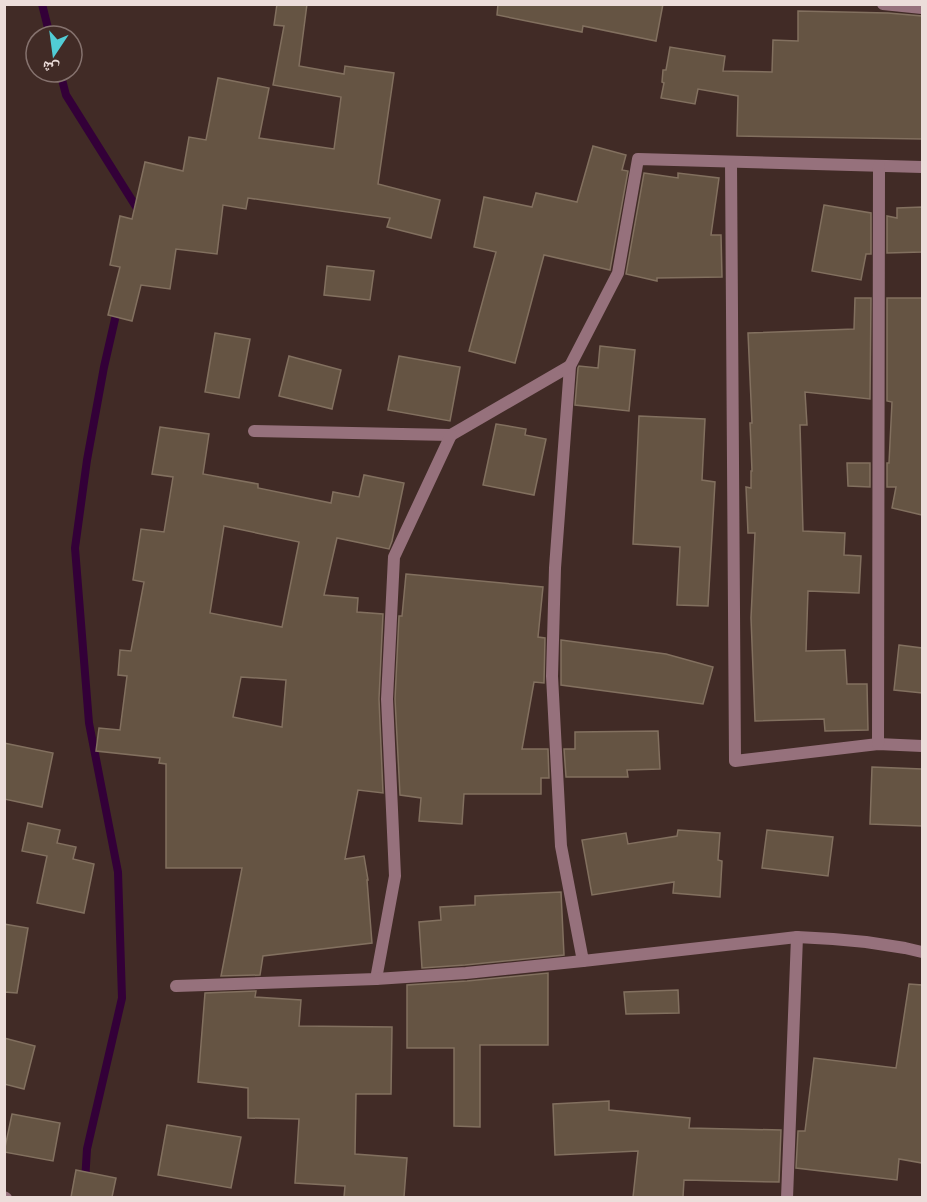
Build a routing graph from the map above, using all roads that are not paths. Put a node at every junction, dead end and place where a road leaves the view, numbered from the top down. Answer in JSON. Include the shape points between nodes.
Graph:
{"nodes":[{"id":1,"x":883,"y":4,"type":"edge"},
{"id":2,"x":922,"y":8,"type":"edge"},
{"id":3,"x":731,"y":162,"type":"junction"},
{"id":4,"x":879,"y":166,"type":"junction"},
{"id":5,"x":922,"y":167,"type":"edge"},
{"id":6,"x":570,"y":366,"type":"junction"},
{"id":7,"x":254,"y":431,"type":"dead end"},
{"id":8,"x":451,"y":435,"type":"junction"},
{"id":9,"x":878,"y":744,"type":"junction"},
{"id":10,"x":922,"y":746,"type":"edge"},
{"id":11,"x":797,"y":937,"type":"junction"},
{"id":12,"x":922,"y":952,"type":"edge"},
{"id":13,"x":584,"y":961,"type":"junction"},
{"id":14,"x":376,"y":980,"type":"junction"},
{"id":15,"x":176,"y":986,"type":"dead end"},
{"id":16,"x":787,"y":1197,"type":"edge"}],
"edges":[{"from":1,"to":2,"type":"street"},
{"from":3,"to":4,"type":"street"},
{"from":3,"to":6,"type":"street","via":[[638,159],[618,273]]},
{"from":3,"to":9,"type":"street","via":[[735,761]]},
{"from":4,"to":5,"type":"street"},
{"from":4,"to":9,"type":"street"},
{"from":6,"to":8,"type":"street"},
{"from":6,"to":13,"type":"street","via":[[555,568],[552,676],[561,846]]},
{"from":7,"to":8,"type":"street"},
{"from":8,"to":14,"type":"street","via":[[394,556],[387,699],[395,876]]},
{"from":9,"to":10,"type":"street"},
{"from":11,"to":12,"type":"street","via":[[866,942]]},
{"from":11,"to":13,"type":"street"},
{"from":11,"to":16,"type":"street"},
{"from":13,"to":14,"type":"street"},
{"from":14,"to":15,"type":"street"}]}
